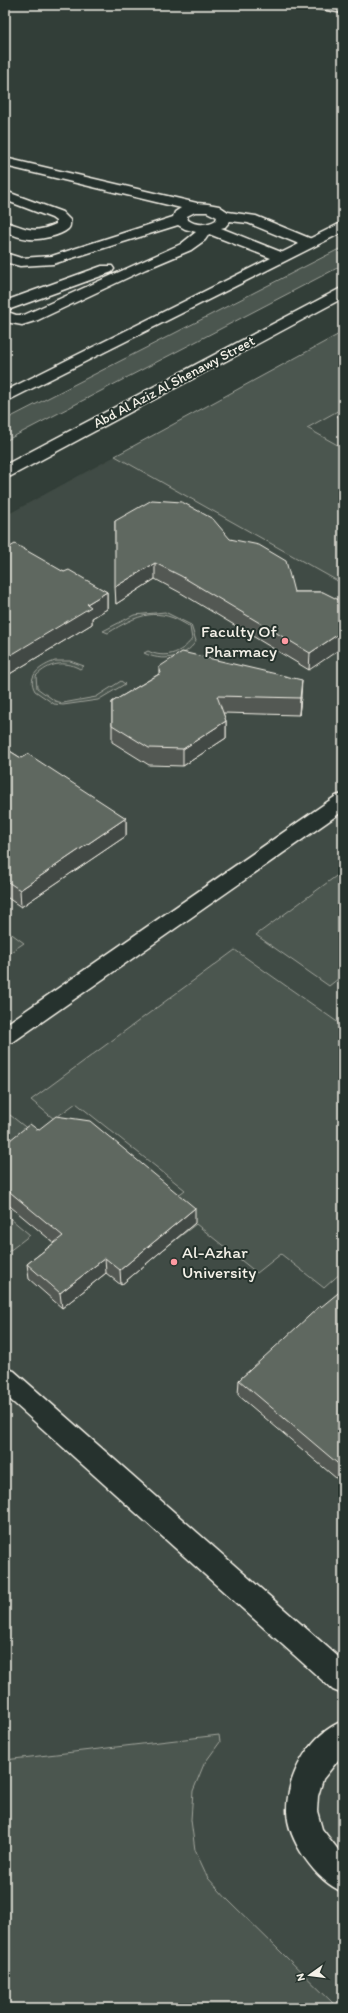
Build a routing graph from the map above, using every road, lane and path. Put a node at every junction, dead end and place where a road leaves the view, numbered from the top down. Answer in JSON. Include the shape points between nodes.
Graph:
{"nodes":[{"id":1,"x":319,"y":5,"type":"edge"},
{"id":2,"x":343,"y":9,"type":"edge"},
{"id":3,"x":5,"y":162,"type":"edge"},
{"id":4,"x":59,"y":189,"type":"dead end"},
{"id":5,"x":5,"y":195,"type":"edge"},
{"id":6,"x":198,"y":208,"type":"junction"},
{"id":7,"x":224,"y":216,"type":"junction"},
{"id":8,"x":194,"y":224,"type":"junction"},
{"id":9,"x":5,"y":226,"type":"edge"},
{"id":10,"x":343,"y":226,"type":"edge"},
{"id":11,"x":309,"y":243,"type":"junction"},
{"id":12,"x":5,"y":258,"type":"edge"},
{"id":13,"x":281,"y":258,"type":"junction"},
{"id":14,"x":52,"y":274,"type":"dead end"},
{"id":15,"x":343,"y":292,"type":"edge"},
{"id":16,"x":22,"y":299,"type":"junction"},
{"id":17,"x":5,"y":307,"type":"edge"},
{"id":18,"x":47,"y":311,"type":"junction"},
{"id":19,"x":5,"y":316,"type":"edge"},
{"id":20,"x":5,"y":397,"type":"edge"},
{"id":21,"x":5,"y":472,"type":"edge"},
{"id":22,"x":343,"y":800,"type":"edge"},
{"id":23,"x":5,"y":1036,"type":"edge"},
{"id":24,"x":8,"y":1386,"type":"edge"},
{"id":25,"x":343,"y":1680,"type":"edge"},
{"id":26,"x":343,"y":1735,"type":"edge"},
{"id":27,"x":343,"y":1877,"type":"edge"}],
"edges":[{"from":1,"to":2,"type":"street"},
{"from":3,"to":6,"type":"street"},
{"from":4,"to":8,"type":"street"},
{"from":5,"to":9,"type":"street","via":[[57,215],[63,220],[63,226],[45,234],[24,234]]},
{"from":6,"to":7,"type":"street","via":[[215,210]]},
{"from":6,"to":8,"type":"street","via":[[190,209]]},
{"from":7,"to":8,"type":"street","via":[[220,224]]},
{"from":7,"to":11,"type":"street","via":[[251,219]]},
{"from":8,"to":12,"type":"street","via":[[53,260],[20,262]]},
{"from":8,"to":13,"type":"street"},
{"from":8,"to":14,"type":"street","via":[[121,252]]},
{"from":8,"to":16,"type":"street","via":[[181,239],[142,257]]},
{"from":8,"to":18,"type":"street","via":[[200,237],[186,247]]},
{"from":10,"to":11,"type":"street"},
{"from":11,"to":13,"type":"street"},
{"from":13,"to":20,"type":"street"},
{"from":15,"to":21,"type":"street","name":"Abd Al Aziz Al Shenawy Street"},
{"from":16,"to":17,"type":"street"},
{"from":16,"to":18,"type":"street"},
{"from":18,"to":19,"type":"street","via":[[24,320],[14,320]]},
{"from":22,"to":23,"type":"street"},
{"from":24,"to":25,"type":"street"},
{"from":26,"to":27,"type":"street","via":[[332,1743],[312,1768],[303,1790],[302,1815],[310,1839],[324,1860]]}]}
